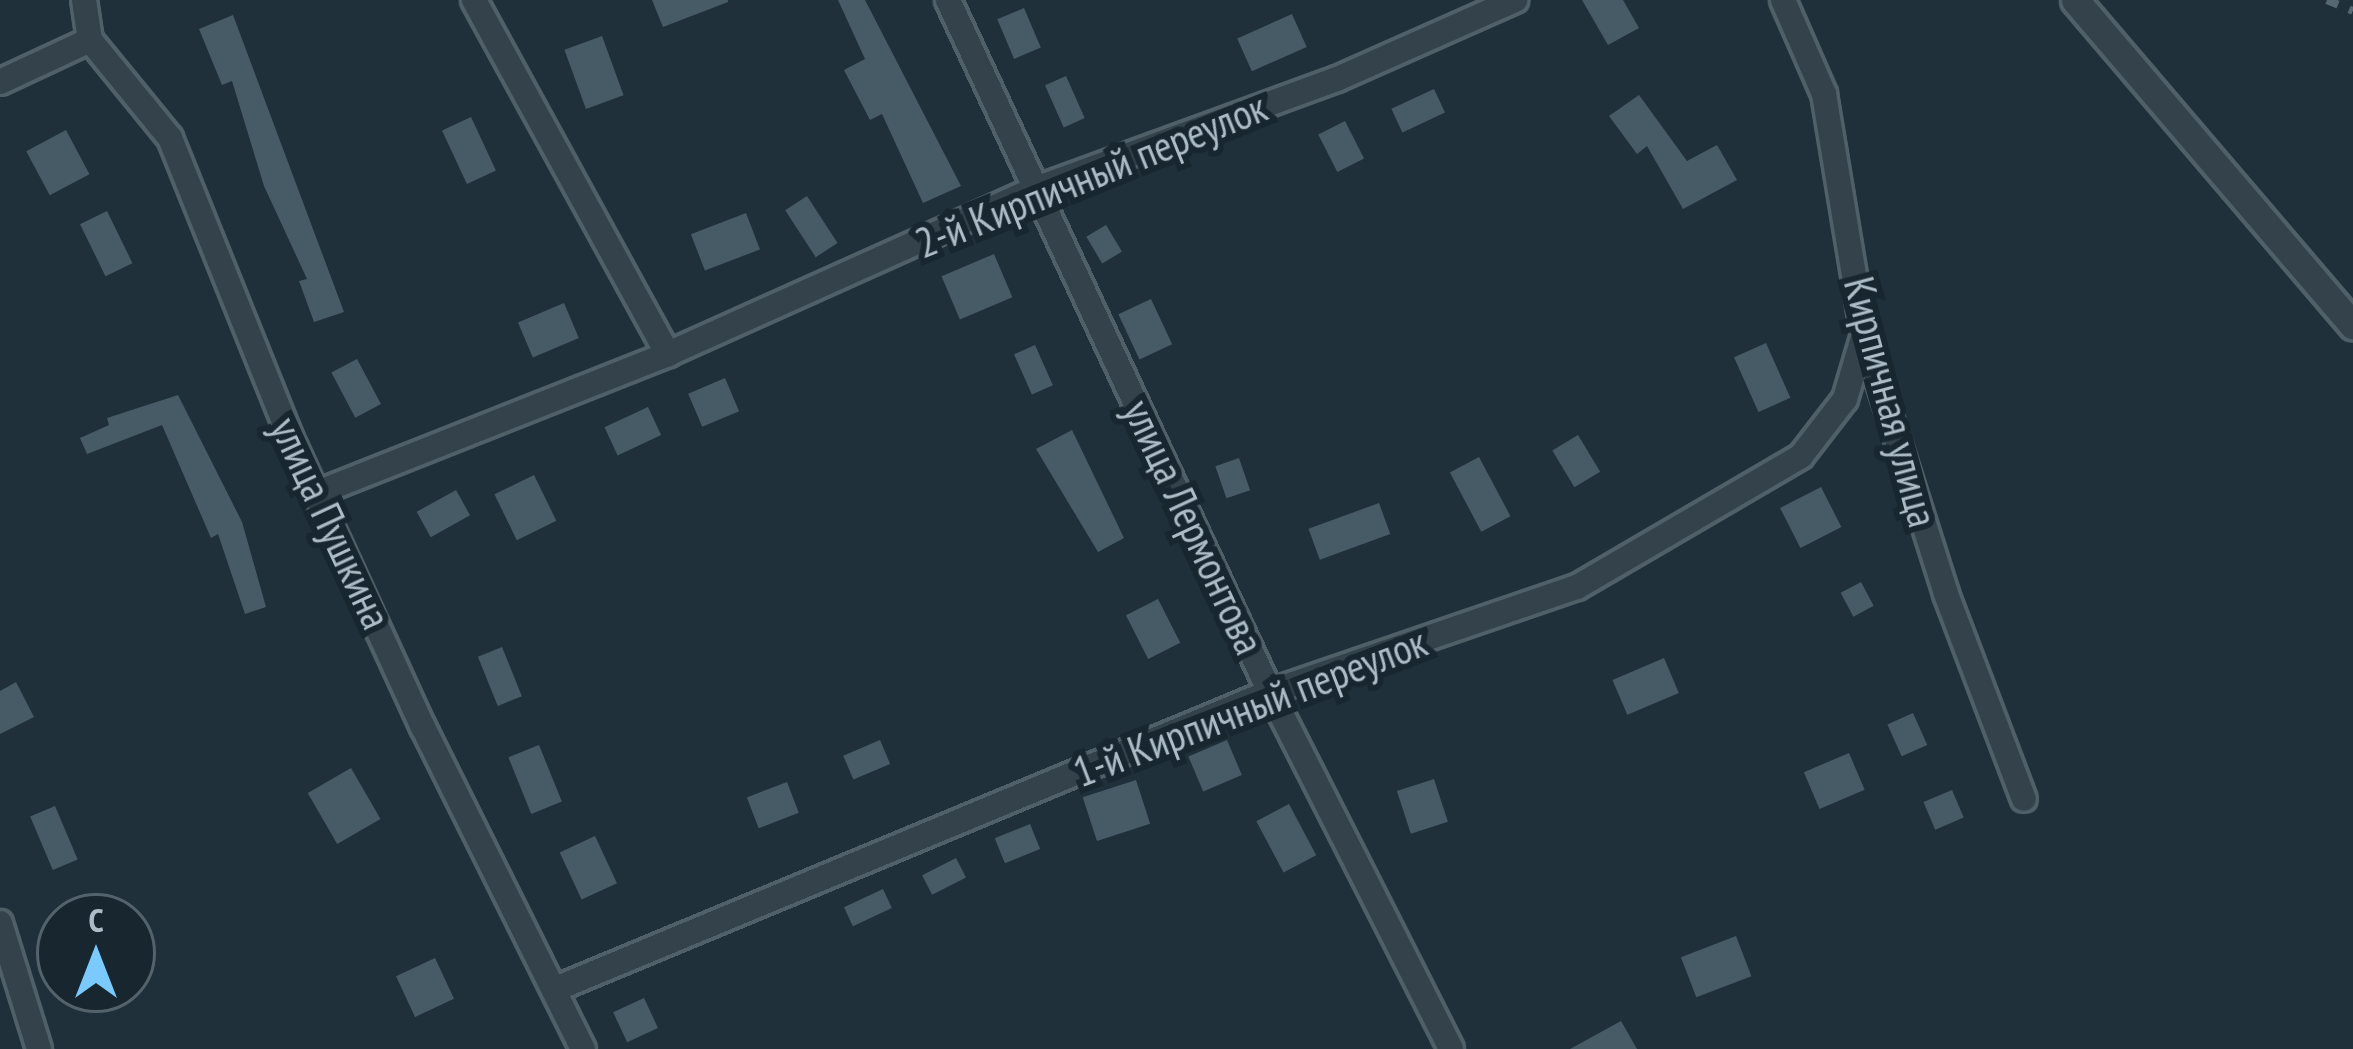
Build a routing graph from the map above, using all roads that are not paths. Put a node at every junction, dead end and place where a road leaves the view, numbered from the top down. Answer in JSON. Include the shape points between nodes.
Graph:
{"nodes":[{"id":1,"x":84,"y":0,"type":"edge"},
{"id":2,"x":474,"y":0,"type":"edge"},
{"id":3,"x":948,"y":0,"type":"edge"},
{"id":4,"x":1515,"y":0,"type":"edge"},
{"id":5,"x":1783,"y":0,"type":"edge"},
{"id":6,"x":2075,"y":0,"type":"edge"},
{"id":7,"x":90,"y":40,"type":"junction"},
{"id":8,"x":0,"y":82,"type":"edge"},
{"id":9,"x":1036,"y":189,"type":"junction"},
{"id":10,"x":2353,"y":326,"type":"edge"},
{"id":11,"x":1864,"y":335,"type":"junction"},
{"id":12,"x":668,"y":354,"type":"junction"},
{"id":13,"x":320,"y":492,"type":"junction"},
{"id":14,"x":1270,"y":692,"type":"junction"},
{"id":15,"x":2024,"y":799,"type":"dead end"},
{"id":16,"x":0,"y":923,"type":"edge"},
{"id":17,"x":558,"y":988,"type":"junction"},
{"id":18,"x":40,"y":1049,"type":"edge"},
{"id":19,"x":583,"y":1049,"type":"edge"},
{"id":20,"x":1451,"y":1049,"type":"edge"}],
"edges":[{"from":1,"to":7,"type":"street"},
{"from":2,"to":12,"type":"street"},
{"from":3,"to":9,"type":"street","name":"улица Лермонтова"},
{"from":4,"to":9,"type":"street","name":"2-й Кирпичный переулок","via":[[1337,79]]},
{"from":5,"to":11,"type":"street","name":"Кирпичная улица","via":[[1824,94]]},
{"from":6,"to":10,"type":"street"},
{"from":7,"to":8,"type":"street"},
{"from":7,"to":13,"type":"street","name":"улица Пушкина","via":[[170,138],[290,437]]},
{"from":9,"to":12,"type":"street","name":"2-й Кирпичный переулок"},
{"from":9,"to":14,"type":"street","name":"улица Лермонтова"},
{"from":11,"to":14,"type":"street","name":"1-й Кирпичный переулок","via":[[1845,399],[1801,456],[1577,587]]},
{"from":11,"to":15,"type":"street","name":"Кирпичная улица","via":[[1946,594]]},
{"from":12,"to":13,"type":"street","name":"2-й Кирпичный переулок"},
{"from":13,"to":17,"type":"street","name":"улица Пушкина","via":[[422,728]]},
{"from":14,"to":17,"type":"street","name":"1-й Кирпичный переулок"},
{"from":14,"to":20,"type":"street","name":"улица Лермонтова"},
{"from":16,"to":18,"type":"street"},
{"from":17,"to":19,"type":"street","name":"улица Пушкина"}]}
